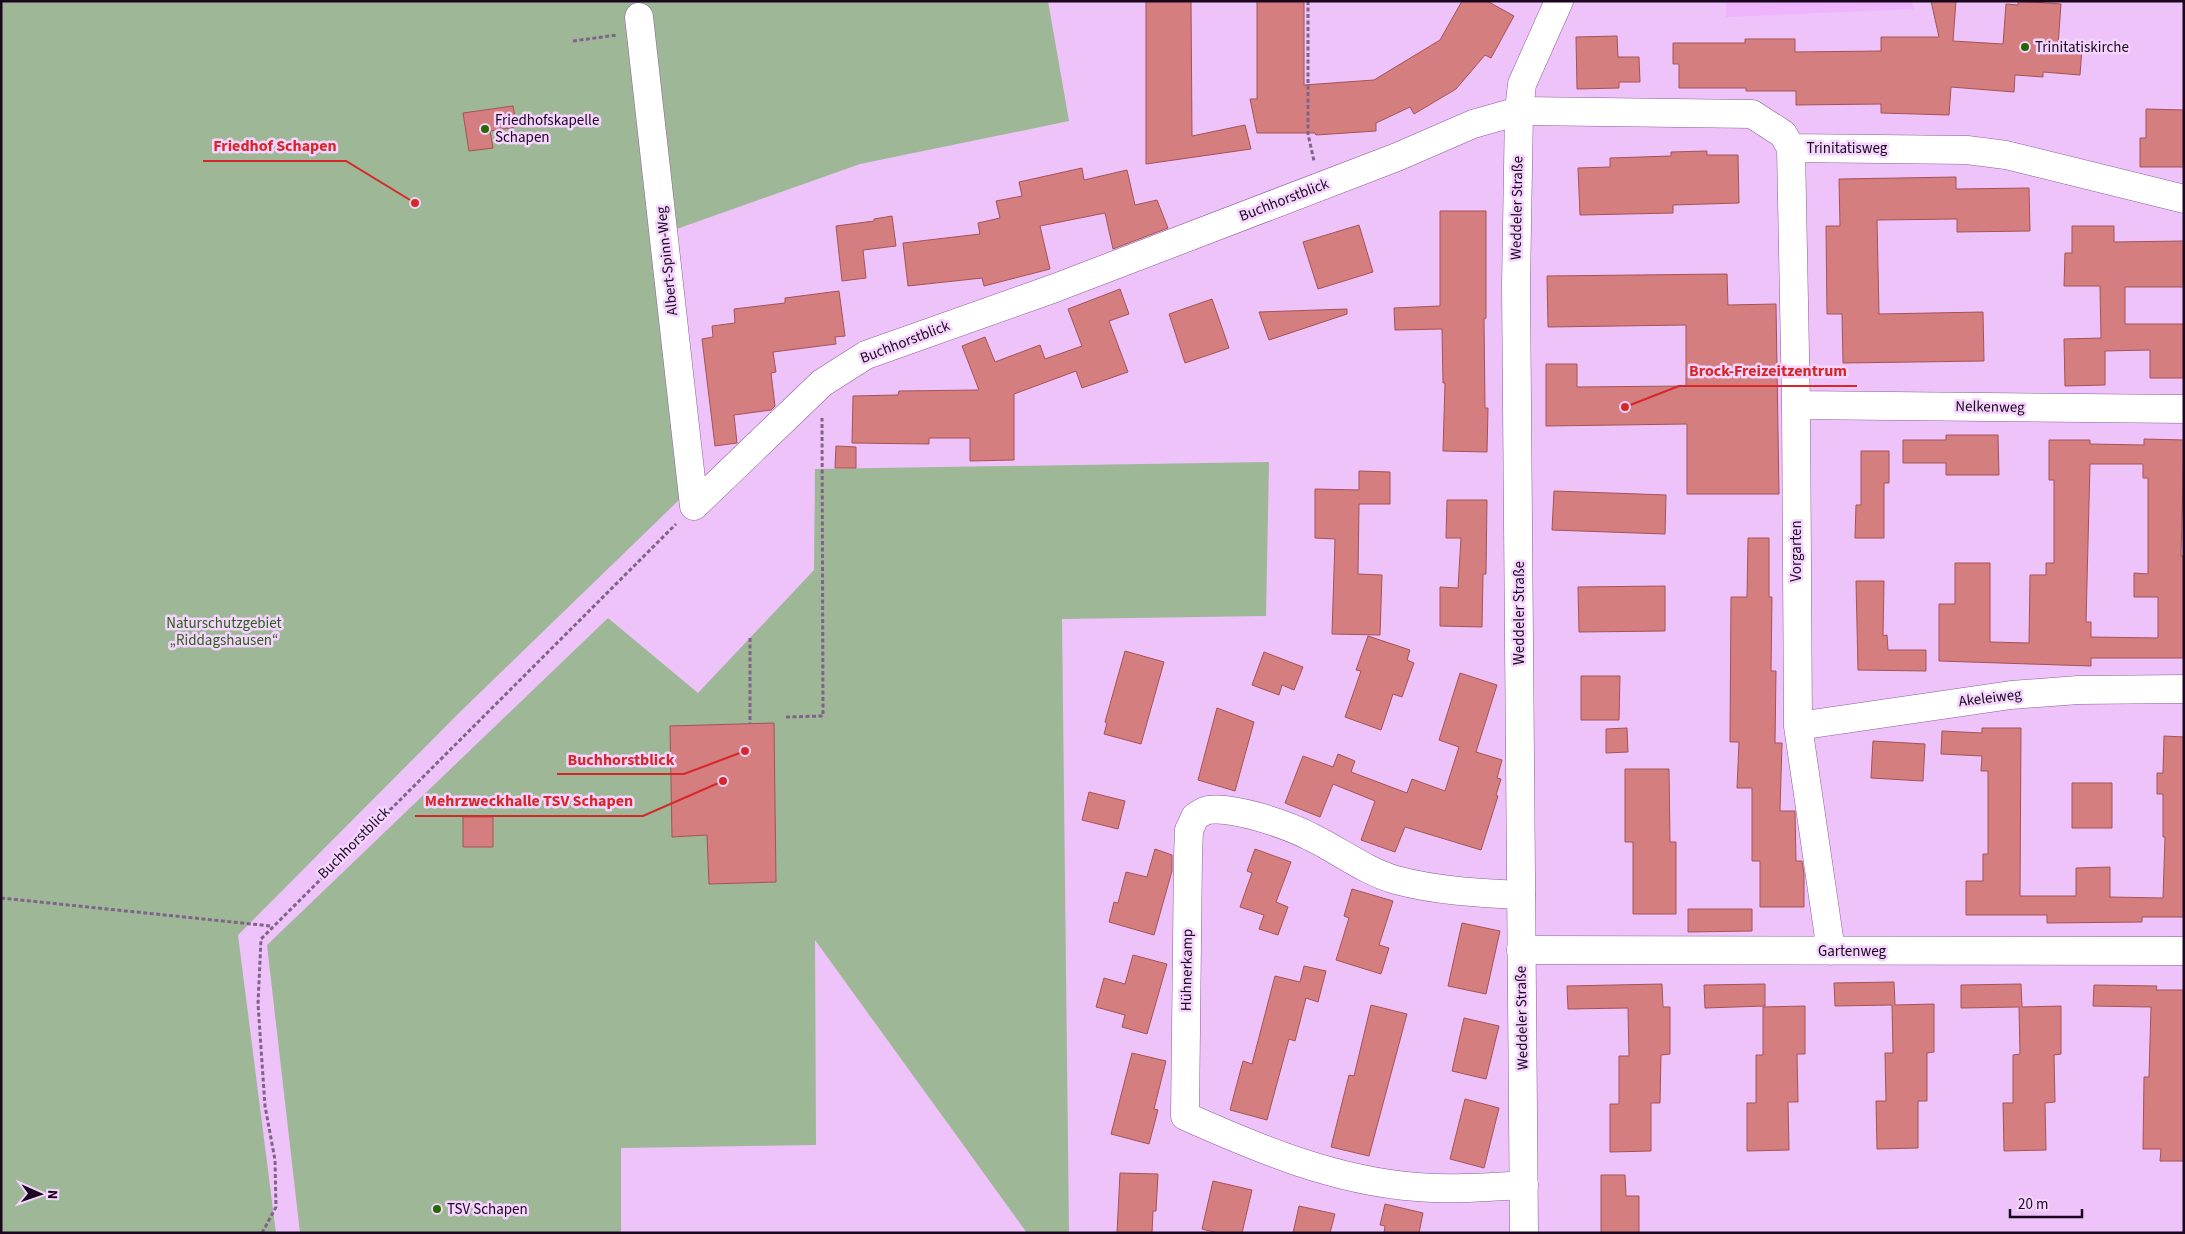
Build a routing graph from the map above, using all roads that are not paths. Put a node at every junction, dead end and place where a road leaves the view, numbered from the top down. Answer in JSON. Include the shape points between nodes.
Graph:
{"nodes":[{"id":1,"x":1559,"y":1,"type":"edge"},
{"id":2,"x":640,"y":24,"type":"road end"},
{"id":3,"x":1520,"y":111,"type":"junction"},
{"id":4,"x":1791,"y":148,"type":"junction"},
{"id":5,"x":2184,"y":199,"type":"edge"},
{"id":6,"x":1796,"y":405,"type":"junction"},
{"id":7,"x":2184,"y":409,"type":"edge"},
{"id":8,"x":694,"y":506,"type":"joint"},
{"id":9,"x":2184,"y":688,"type":"edge"},
{"id":10,"x":1798,"y":726,"type":"junction"},
{"id":11,"x":1521,"y":895,"type":"junction"},
{"id":12,"x":1521,"y":950,"type":"junction"},
{"id":13,"x":1831,"y":951,"type":"junction"},
{"id":14,"x":2184,"y":951,"type":"edge"},
{"id":15,"x":1524,"y":1185,"type":"junction"},
{"id":16,"x":1524,"y":1233,"type":"edge"}],
"edges":[{"from":1,"to":3,"type":"street","name":"Weddeler Straße","via":[[1522,84]]},
{"from":2,"to":8,"type":"street","name":"Albert-Spinn-Weg"},
{"from":3,"to":4,"type":"street","name":"Trinitatisweg","via":[[1752,114],[1783,134]]},
{"from":3,"to":8,"type":"street","name":"Buchhorstblick","via":[[1474,124],[1397,157],[1055,288],[866,355],[822,382]]},
{"from":3,"to":11,"type":"street","name":"Weddeler Straße","via":[[1516,285]]},
{"from":4,"to":5,"type":"street","name":"Trinitatisweg","via":[[1939,148],[2006,155]]},
{"from":4,"to":6,"type":"street","name":"Vorgarten"},
{"from":6,"to":7,"type":"street","name":"Nelkenweg"},
{"from":6,"to":10,"type":"street","name":"Vorgarten"},
{"from":9,"to":10,"type":"street","name":"Akeleiweg","via":[[2011,695]]},
{"from":10,"to":13,"type":"street","name":"Vorgarten"},
{"from":11,"to":12,"type":"street","name":"Weddeler Straße"},
{"from":11,"to":15,"type":"street","name":"Hühnerkamp","via":[[1450,890],[1396,879],[1362,867],[1311,836],[1226,810],[1207,810],[1195,816],[1189,830],[1185,1116],[1263,1151],[1360,1178],[1418,1188]]},
{"from":12,"to":13,"type":"street","name":"Gartenweg"},
{"from":12,"to":15,"type":"street","name":"Weddeler Straße"},
{"from":13,"to":14,"type":"street","name":"Gartenweg"},
{"from":15,"to":16,"type":"street","name":"Weddeler Straße"}]}
